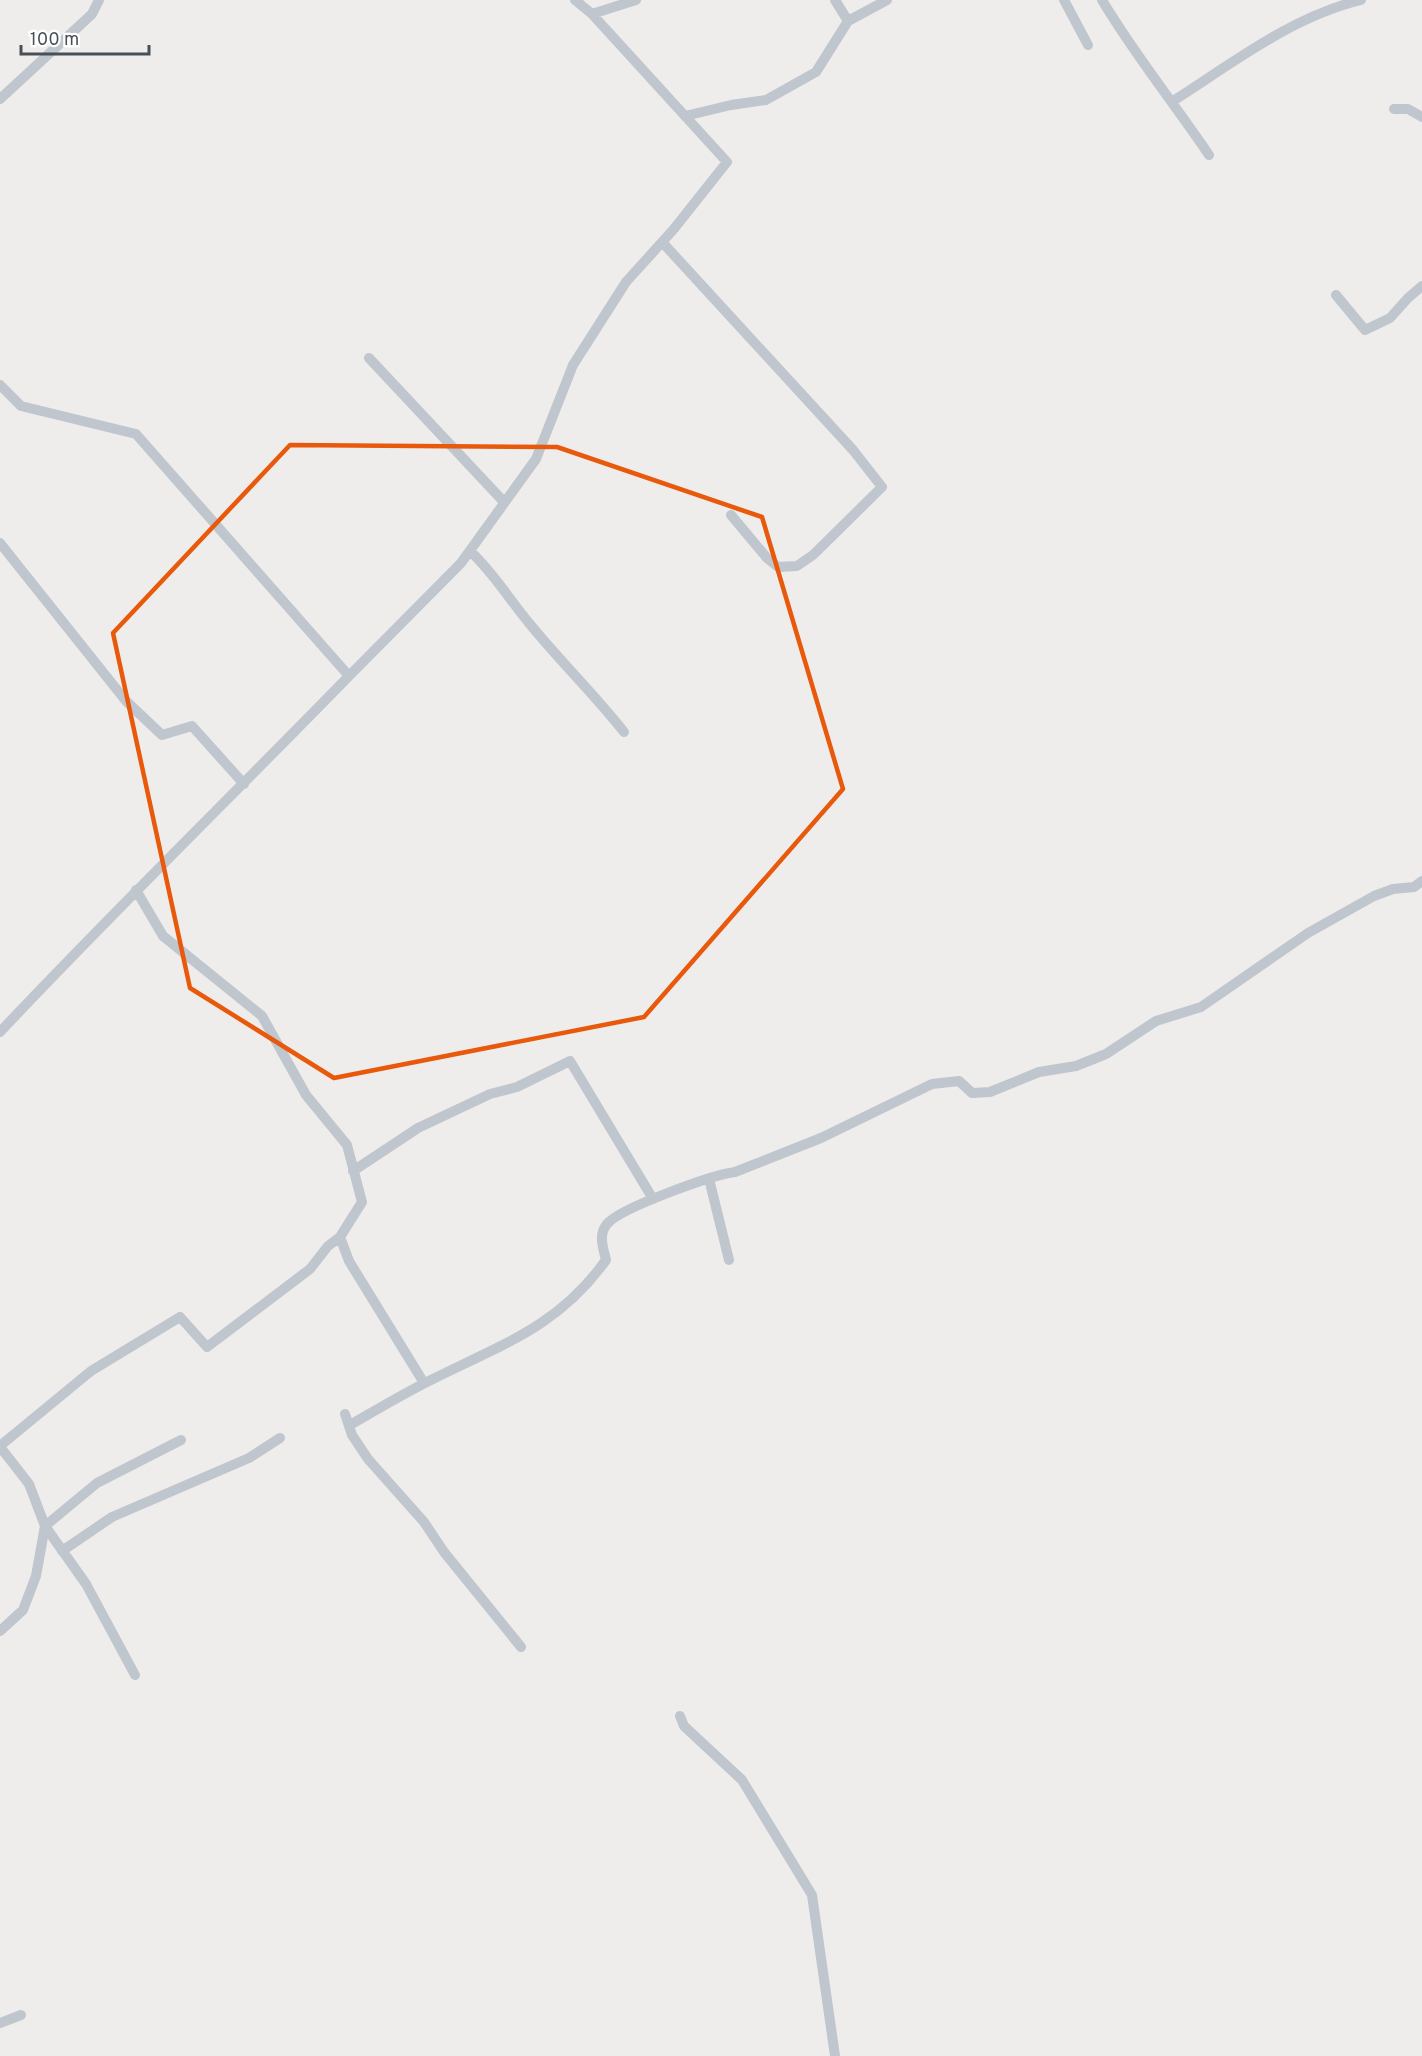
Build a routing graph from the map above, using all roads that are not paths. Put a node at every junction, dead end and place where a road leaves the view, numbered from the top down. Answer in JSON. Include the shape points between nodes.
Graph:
{"nodes":[{"id":1,"x":99,"y":0,"type":"edge"},
{"id":2,"x":575,"y":0,"type":"edge"},
{"id":3,"x":636,"y":0,"type":"edge"},
{"id":4,"x":835,"y":0,"type":"edge"},
{"id":5,"x":887,"y":0,"type":"edge"},
{"id":6,"x":1064,"y":0,"type":"edge"},
{"id":7,"x":1102,"y":0,"type":"edge"},
{"id":8,"x":1361,"y":0,"type":"edge"},
{"id":9,"x":591,"y":14,"type":"junction"},
{"id":10,"x":848,"y":21,"type":"junction"},
{"id":11,"x":1088,"y":45,"type":"dead end"},
{"id":12,"x":0,"y":99,"type":"edge"},
{"id":13,"x":1173,"y":101,"type":"junction"},
{"id":14,"x":1394,"y":110,"type":"dead end"},
{"id":15,"x":685,"y":116,"type":"junction"},
{"id":16,"x":1422,"y":117,"type":"edge"},
{"id":17,"x":1209,"y":156,"type":"dead end"},
{"id":18,"x":662,"y":242,"type":"junction"},
{"id":19,"x":1422,"y":286,"type":"edge"},
{"id":20,"x":1336,"y":295,"type":"dead end"},
{"id":21,"x":369,"y":358,"type":"dead end"},
{"id":22,"x":0,"y":385,"type":"edge"},
{"id":23,"x":504,"y":502,"type":"junction"},
{"id":24,"x":730,"y":515,"type":"dead end"},
{"id":25,"x":0,"y":543,"type":"edge"},
{"id":26,"x":470,"y":551,"type":"junction"},
{"id":27,"x":349,"y":676,"type":"junction"},
{"id":28,"x":624,"y":732,"type":"dead end"},
{"id":29,"x":244,"y":784,"type":"junction"},
{"id":30,"x":1422,"y":881,"type":"edge"},
{"id":31,"x":136,"y":890,"type":"junction"},
{"id":32,"x":0,"y":1032,"type":"edge"},
{"id":33,"x":353,"y":1170,"type":"junction"},
{"id":34,"x":709,"y":1179,"type":"junction"},
{"id":35,"x":653,"y":1198,"type":"junction"},
{"id":36,"x":339,"y":1237,"type":"junction"},
{"id":37,"x":729,"y":1260,"type":"dead end"},
{"id":38,"x":424,"y":1383,"type":"junction"},
{"id":39,"x":280,"y":1438,"type":"dead end"},
{"id":40,"x":181,"y":1440,"type":"dead end"},
{"id":41,"x":1,"y":1447,"type":"edge"},
{"id":42,"x":62,"y":1551,"type":"junction"},
{"id":43,"x":0,"y":1631,"type":"edge"},
{"id":44,"x":521,"y":1647,"type":"dead end"},
{"id":45,"x":135,"y":1675,"type":"dead end"},
{"id":46,"x":680,"y":1716,"type":"dead end"},
{"id":47,"x":21,"y":2015,"type":"dead end"},
{"id":48,"x":0,"y":2023,"type":"edge"},
{"id":49,"x":835,"y":2056,"type":"edge"}],
"edges":[{"from":1,"to":12,"type":"street","via":[[92,14]]},
{"from":2,"to":9,"type":"street"},
{"from":3,"to":9,"type":"street"},
{"from":4,"to":10,"type":"street"},
{"from":5,"to":10,"type":"street"},
{"from":6,"to":11,"type":"street"},
{"from":7,"to":13,"type":"street"},
{"from":8,"to":13,"type":"street","via":[[1295,24]]},
{"from":9,"to":15,"type":"street"},
{"from":10,"to":15,"type":"street","via":[[816,72],[766,100]]},
{"from":13,"to":17,"type":"street"},
{"from":14,"to":16,"type":"street","via":[[1408,110]]},
{"from":15,"to":18,"type":"street","via":[[727,162]]},
{"from":18,"to":23,"type":"street","via":[[626,282],[573,364],[536,459]]},
{"from":18,"to":24,"type":"street","via":[[853,450],[882,487],[797,566],[778,567]]},
{"from":19,"to":20,"type":"street","via":[[1390,318],[1365,330]]},
{"from":21,"to":23,"type":"street"},
{"from":22,"to":27,"type":"street","via":[[21,406],[136,434]]},
{"from":23,"to":26,"type":"street"},
{"from":25,"to":29,"type":"street","via":[[126,701],[162,735],[192,726]]},
{"from":26,"to":27,"type":"street"},
{"from":26,"to":28,"type":"street"},
{"from":27,"to":29,"type":"street"},
{"from":29,"to":31,"type":"street"},
{"from":30,"to":34,"type":"street","via":[[1414,887],[1374,896],[1308,933],[1201,1007],[1156,1021],[1106,1054],[1076,1066],[1039,1072],[990,1092],[972,1093],[959,1081],[932,1084],[821,1138]]},
{"from":31,"to":32,"type":"street"},
{"from":31,"to":33,"type":"street","via":[[163,936],[262,1016],[306,1095],[347,1145]]},
{"from":33,"to":35,"type":"street","via":[[418,1128],[570,1061]]},
{"from":33,"to":36,"type":"street","via":[[362,1202]]},
{"from":34,"to":35,"type":"street"},
{"from":34,"to":37,"type":"street"},
{"from":35,"to":38,"type":"street","via":[[608,1223],[601,1235],[606,1260],[573,1297],[533,1331]]},
{"from":36,"to":38,"type":"street"},
{"from":36,"to":41,"type":"street","via":[[310,1269],[207,1347],[180,1317],[91,1371]]},
{"from":38,"to":44,"type":"street","via":[[348,1419],[352,1436]]},
{"from":39,"to":42,"type":"street","via":[[249,1458],[112,1517]]},
{"from":40,"to":42,"type":"street","via":[[97,1484],[45,1526]]},
{"from":41,"to":43,"type":"street","via":[[29,1484],[45,1526],[36,1576],[23,1610]]},
{"from":42,"to":45,"type":"street","via":[[86,1584]]},
{"from":46,"to":49,"type":"street","via":[[684,1725],[742,1780],[812,1895]]},
{"from":47,"to":48,"type":"street"}]}
